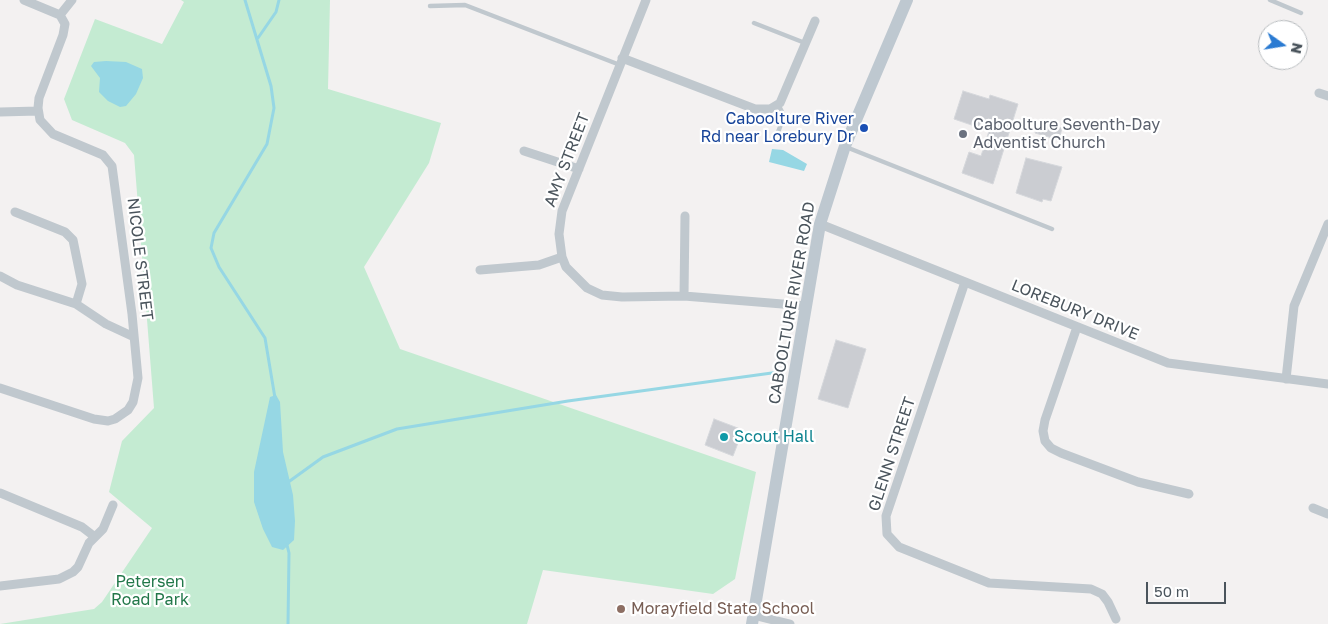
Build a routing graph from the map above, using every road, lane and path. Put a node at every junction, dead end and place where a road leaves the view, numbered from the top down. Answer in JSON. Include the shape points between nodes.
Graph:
{"nodes":[{"id":1,"x":24,"y":0,"type":"edge"},
{"id":2,"x":72,"y":0,"type":"edge"},
{"id":3,"x":646,"y":0,"type":"edge"},
{"id":4,"x":906,"y":0,"type":"edge"},
{"id":5,"x":1270,"y":0,"type":"edge"},
{"id":6,"x":430,"y":6,"type":"dead end"},
{"id":7,"x":1301,"y":12,"type":"dead end"},
{"id":8,"x":62,"y":18,"type":"junction"},
{"id":9,"x":815,"y":21,"type":"dead end"},
{"id":10,"x":754,"y":23,"type":"dead end"},
{"id":11,"x":805,"y":44,"type":"junction"},
{"id":12,"x":621,"y":61,"type":"junction"},
{"id":13,"x":778,"y":104,"type":"junction"},
{"id":14,"x":38,"y":111,"type":"junction"},
{"id":15,"x":0,"y":112,"type":"edge"},
{"id":16,"x":777,"y":135,"type":"dead end"},
{"id":17,"x":845,"y":146,"type":"junction"},
{"id":18,"x":524,"y":151,"type":"dead end"},
{"id":19,"x":579,"y":169,"type":"junction"},
{"id":20,"x":15,"y":212,"type":"dead end"},
{"id":21,"x":685,"y":216,"type":"dead end"},
{"id":22,"x":820,"y":224,"type":"junction"},
{"id":23,"x":1328,"y":224,"type":"edge"},
{"id":24,"x":1052,"y":229,"type":"dead end"},
{"id":25,"x":1324,"y":245,"type":"edge"},
{"id":26,"x":562,"y":257,"type":"junction"},
{"id":27,"x":480,"y":270,"type":"dead end"},
{"id":28,"x":0,"y":276,"type":"edge"},
{"id":29,"x":965,"y":282,"type":"junction"},
{"id":30,"x":684,"y":296,"type":"junction"},
{"id":31,"x":76,"y":304,"type":"junction"},
{"id":32,"x":807,"y":306,"type":"junction"},
{"id":33,"x":1077,"y":327,"type":"junction"},
{"id":34,"x":134,"y":337,"type":"junction"},
{"id":35,"x":1286,"y":379,"type":"junction"},
{"id":36,"x":1328,"y":384,"type":"edge"},
{"id":37,"x":0,"y":388,"type":"edge"},
{"id":38,"x":0,"y":493,"type":"edge"},
{"id":39,"x":1189,"y":494,"type":"dead end"},
{"id":40,"x":113,"y":505,"type":"dead end"},
{"id":41,"x":1314,"y":508,"type":"dead end"},
{"id":42,"x":1328,"y":514,"type":"edge"},
{"id":43,"x":95,"y":537,"type":"junction"},
{"id":44,"x":0,"y":586,"type":"edge"},
{"id":45,"x":1116,"y":619,"type":"dead end"},
{"id":46,"x":753,"y":620,"type":"edge"},
{"id":47,"x":790,"y":624,"type":"edge"}],
"edges":[{"from":1,"to":8,"type":"street"},
{"from":2,"to":8,"type":"street"},
{"from":3,"to":12,"type":"street","name":"AMY STREET"},
{"from":4,"to":17,"type":"main road","name":"CABOOLTURE RIVER ROAD"},
{"from":5,"to":7,"type":"lane"},
{"from":6,"to":12,"type":"lane","via":[[465,6]]},
{"from":8,"to":14,"type":"street","via":[[63,36],[39,98]]},
{"from":9,"to":11,"type":"street"},
{"from":10,"to":11,"type":"lane"},
{"from":11,"to":13,"type":"street"},
{"from":12,"to":13,"type":"street","via":[[754,108],[770,109]]},
{"from":12,"to":19,"type":"street","name":"AMY STREET"},
{"from":13,"to":16,"type":"lane","via":[[784,116]]},
{"from":14,"to":15,"type":"street"},
{"from":14,"to":34,"type":"street","name":"NICOLE STREET","via":[[42,125],[49,132],[103,155],[112,166]]},
{"from":17,"to":22,"type":"main road","name":"CABOOLTURE RIVER ROAD"},
{"from":17,"to":24,"type":"lane"},
{"from":18,"to":19,"type":"street"},
{"from":19,"to":26,"type":"street","name":"AMY STREET","via":[[559,223]]},
{"from":20,"to":31,"type":"street","via":[[64,232],[73,240],[82,284]]},
{"from":21,"to":30,"type":"street"},
{"from":22,"to":29,"type":"street","name":"LOREBURY DRIVE"},
{"from":22,"to":32,"type":"main road","name":"CABOOLTURE RIVER ROAD"},
{"from":23,"to":25,"type":"street"},
{"from":25,"to":35,"type":"street","via":[[1294,306]]},
{"from":26,"to":27,"type":"street","via":[[539,265]]},
{"from":26,"to":30,"type":"street","name":"AMY STREET","via":[[572,274],[587,288],[602,294],[622,297]]},
{"from":28,"to":31,"type":"street","via":[[17,285]]},
{"from":29,"to":33,"type":"street","name":"LOREBURY DRIVE"},
{"from":29,"to":45,"type":"street","name":"GLENN STREET","via":[[886,516],[887,534],[899,547],[989,582],[1091,589],[1105,598]]},
{"from":30,"to":32,"type":"street","name":"AMY STREET"},
{"from":31,"to":34,"type":"street","via":[[106,324]]},
{"from":32,"to":46,"type":"main road","name":"CABOOLTURE RIVER ROAD"},
{"from":33,"to":35,"type":"street","name":"LOREBURY DRIVE","via":[[1168,364]]},
{"from":33,"to":39,"type":"street","via":[[1045,420],[1043,431],[1046,441],[1061,453],[1112,473]]},
{"from":34,"to":37,"type":"street","name":"NICOLE STREET","via":[[136,391],[128,410],[115,419],[94,419]]},
{"from":35,"to":36,"type":"street","name":"LOREBURY DRIVE"},
{"from":38,"to":43,"type":"street","via":[[82,526]]},
{"from":40,"to":43,"type":"street"},
{"from":41,"to":42,"type":"street"},
{"from":43,"to":44,"type":"street","via":[[78,567],[66,577]]},
{"from":46,"to":47,"type":"street"}]}
